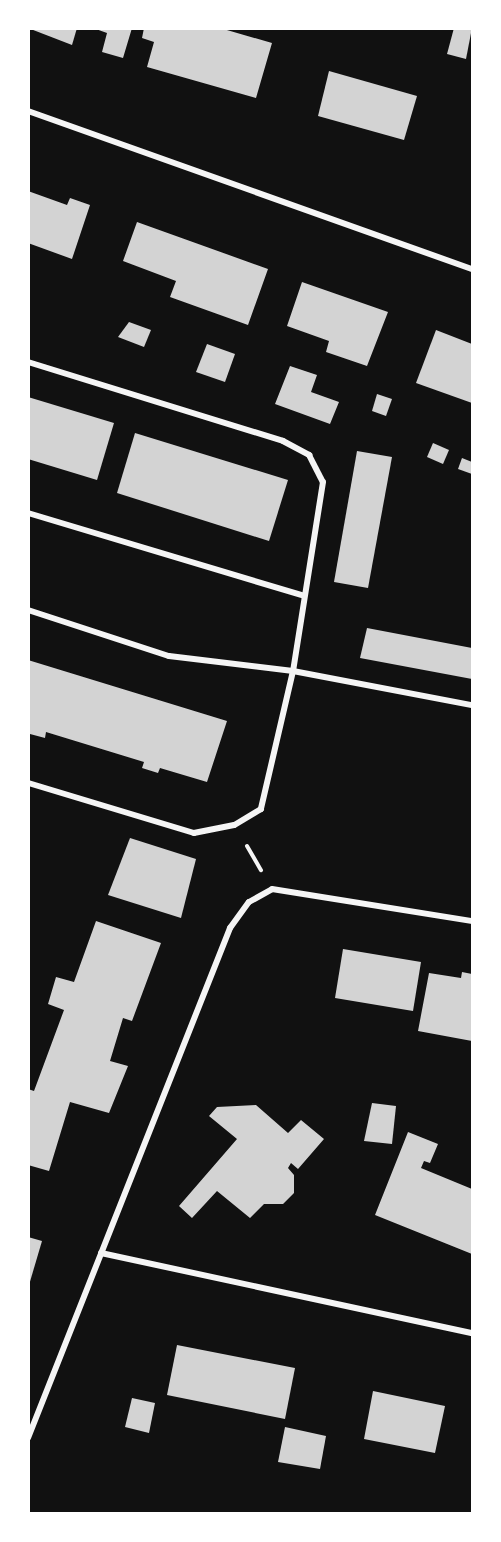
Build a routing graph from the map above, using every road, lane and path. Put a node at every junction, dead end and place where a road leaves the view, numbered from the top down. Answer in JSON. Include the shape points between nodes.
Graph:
{"nodes":[{"id":1,"x":28,"y":111,"type":"edge"},
{"id":2,"x":472,"y":269,"type":"edge"},
{"id":3,"x":28,"y":362,"type":"edge"},
{"id":4,"x":28,"y":513,"type":"edge"},
{"id":5,"x":302,"y":595,"type":"junction"},
{"id":6,"x":28,"y":609,"type":"edge"},
{"id":7,"x":293,"y":670,"type":"junction"},
{"id":8,"x":472,"y":705,"type":"edge"},
{"id":9,"x":28,"y":783,"type":"edge"},
{"id":10,"x":234,"y":825,"type":"junction"},
{"id":11,"x":272,"y":889,"type":"junction"},
{"id":12,"x":472,"y":921,"type":"edge"},
{"id":13,"x":101,"y":1253,"type":"junction"},
{"id":14,"x":472,"y":1333,"type":"edge"},
{"id":15,"x":28,"y":1438,"type":"edge"}],
"edges":[{"from":1,"to":2,"type":"street"},
{"from":3,"to":5,"type":"street","via":[[283,441],[309,455],[323,482]]},
{"from":4,"to":5,"type":"street"},
{"from":5,"to":7,"type":"street"},
{"from":6,"to":7,"type":"street","via":[[169,656]]},
{"from":7,"to":8,"type":"street"},
{"from":7,"to":10,"type":"street","via":[[261,809]]},
{"from":9,"to":10,"type":"street","via":[[194,834]]},
{"from":10,"to":11,"type":"path"},
{"from":11,"to":12,"type":"street"},
{"from":11,"to":13,"type":"street","via":[[249,902],[230,928]]},
{"from":13,"to":14,"type":"street"},
{"from":13,"to":15,"type":"street"}]}
